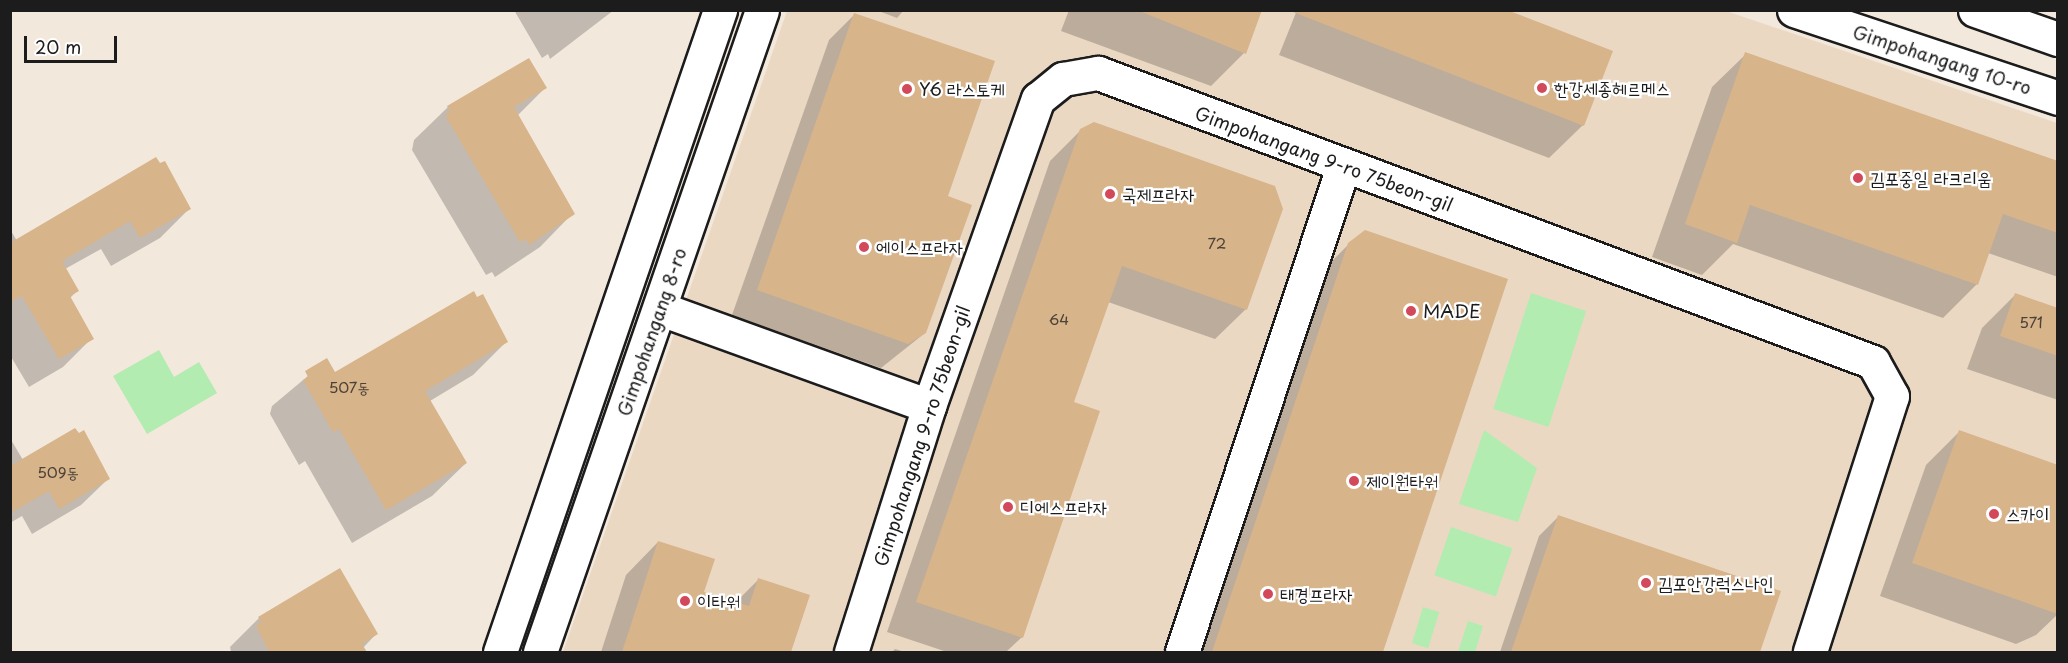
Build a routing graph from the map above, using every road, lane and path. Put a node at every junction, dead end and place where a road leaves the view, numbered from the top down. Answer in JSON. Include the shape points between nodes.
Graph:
{"nodes":[{"id":1,"x":720,"y":10,"type":"edge"},
{"id":2,"x":762,"y":10,"type":"edge"},
{"id":3,"x":1794,"y":10,"type":"edge"},
{"id":4,"x":1975,"y":10,"type":"edge"},
{"id":5,"x":2058,"y":39,"type":"edge"},
{"id":6,"x":2058,"y":98,"type":"edge"},
{"id":7,"x":1343,"y":167,"type":"junction"},
{"id":8,"x":661,"y":309,"type":"junction"},
{"id":9,"x":929,"y":406,"type":"junction"},
{"id":10,"x":500,"y":652,"type":"edge"},
{"id":11,"x":540,"y":652,"type":"edge"},
{"id":12,"x":851,"y":652,"type":"edge"},
{"id":13,"x":1182,"y":652,"type":"edge"},
{"id":14,"x":1810,"y":652,"type":"edge"}],
"edges":[{"from":1,"to":10,"type":"street","name":"Gimpohangang 8-ro"},
{"from":2,"to":8,"type":"street","name":"Gimpohangang 8-ro"},
{"from":3,"to":6,"type":"street","name":"Gimpohangang 10-ro"},
{"from":4,"to":5,"type":"street"},
{"from":7,"to":9,"type":"street","name":"Gimpohangang 9-ro 75beon-gil","via":[[1098,73],[1063,79],[1038,99]]},
{"from":7,"to":13,"type":"street"},
{"from":7,"to":14,"type":"street","name":"Gimpohangang 9-ro 75beon-gil","via":[[1873,362],[1892,396]]},
{"from":8,"to":9,"type":"street"},
{"from":8,"to":11,"type":"street","name":"Gimpohangang 8-ro"},
{"from":9,"to":12,"type":"street","name":"Gimpohangang 9-ro 75beon-gil"}]}
